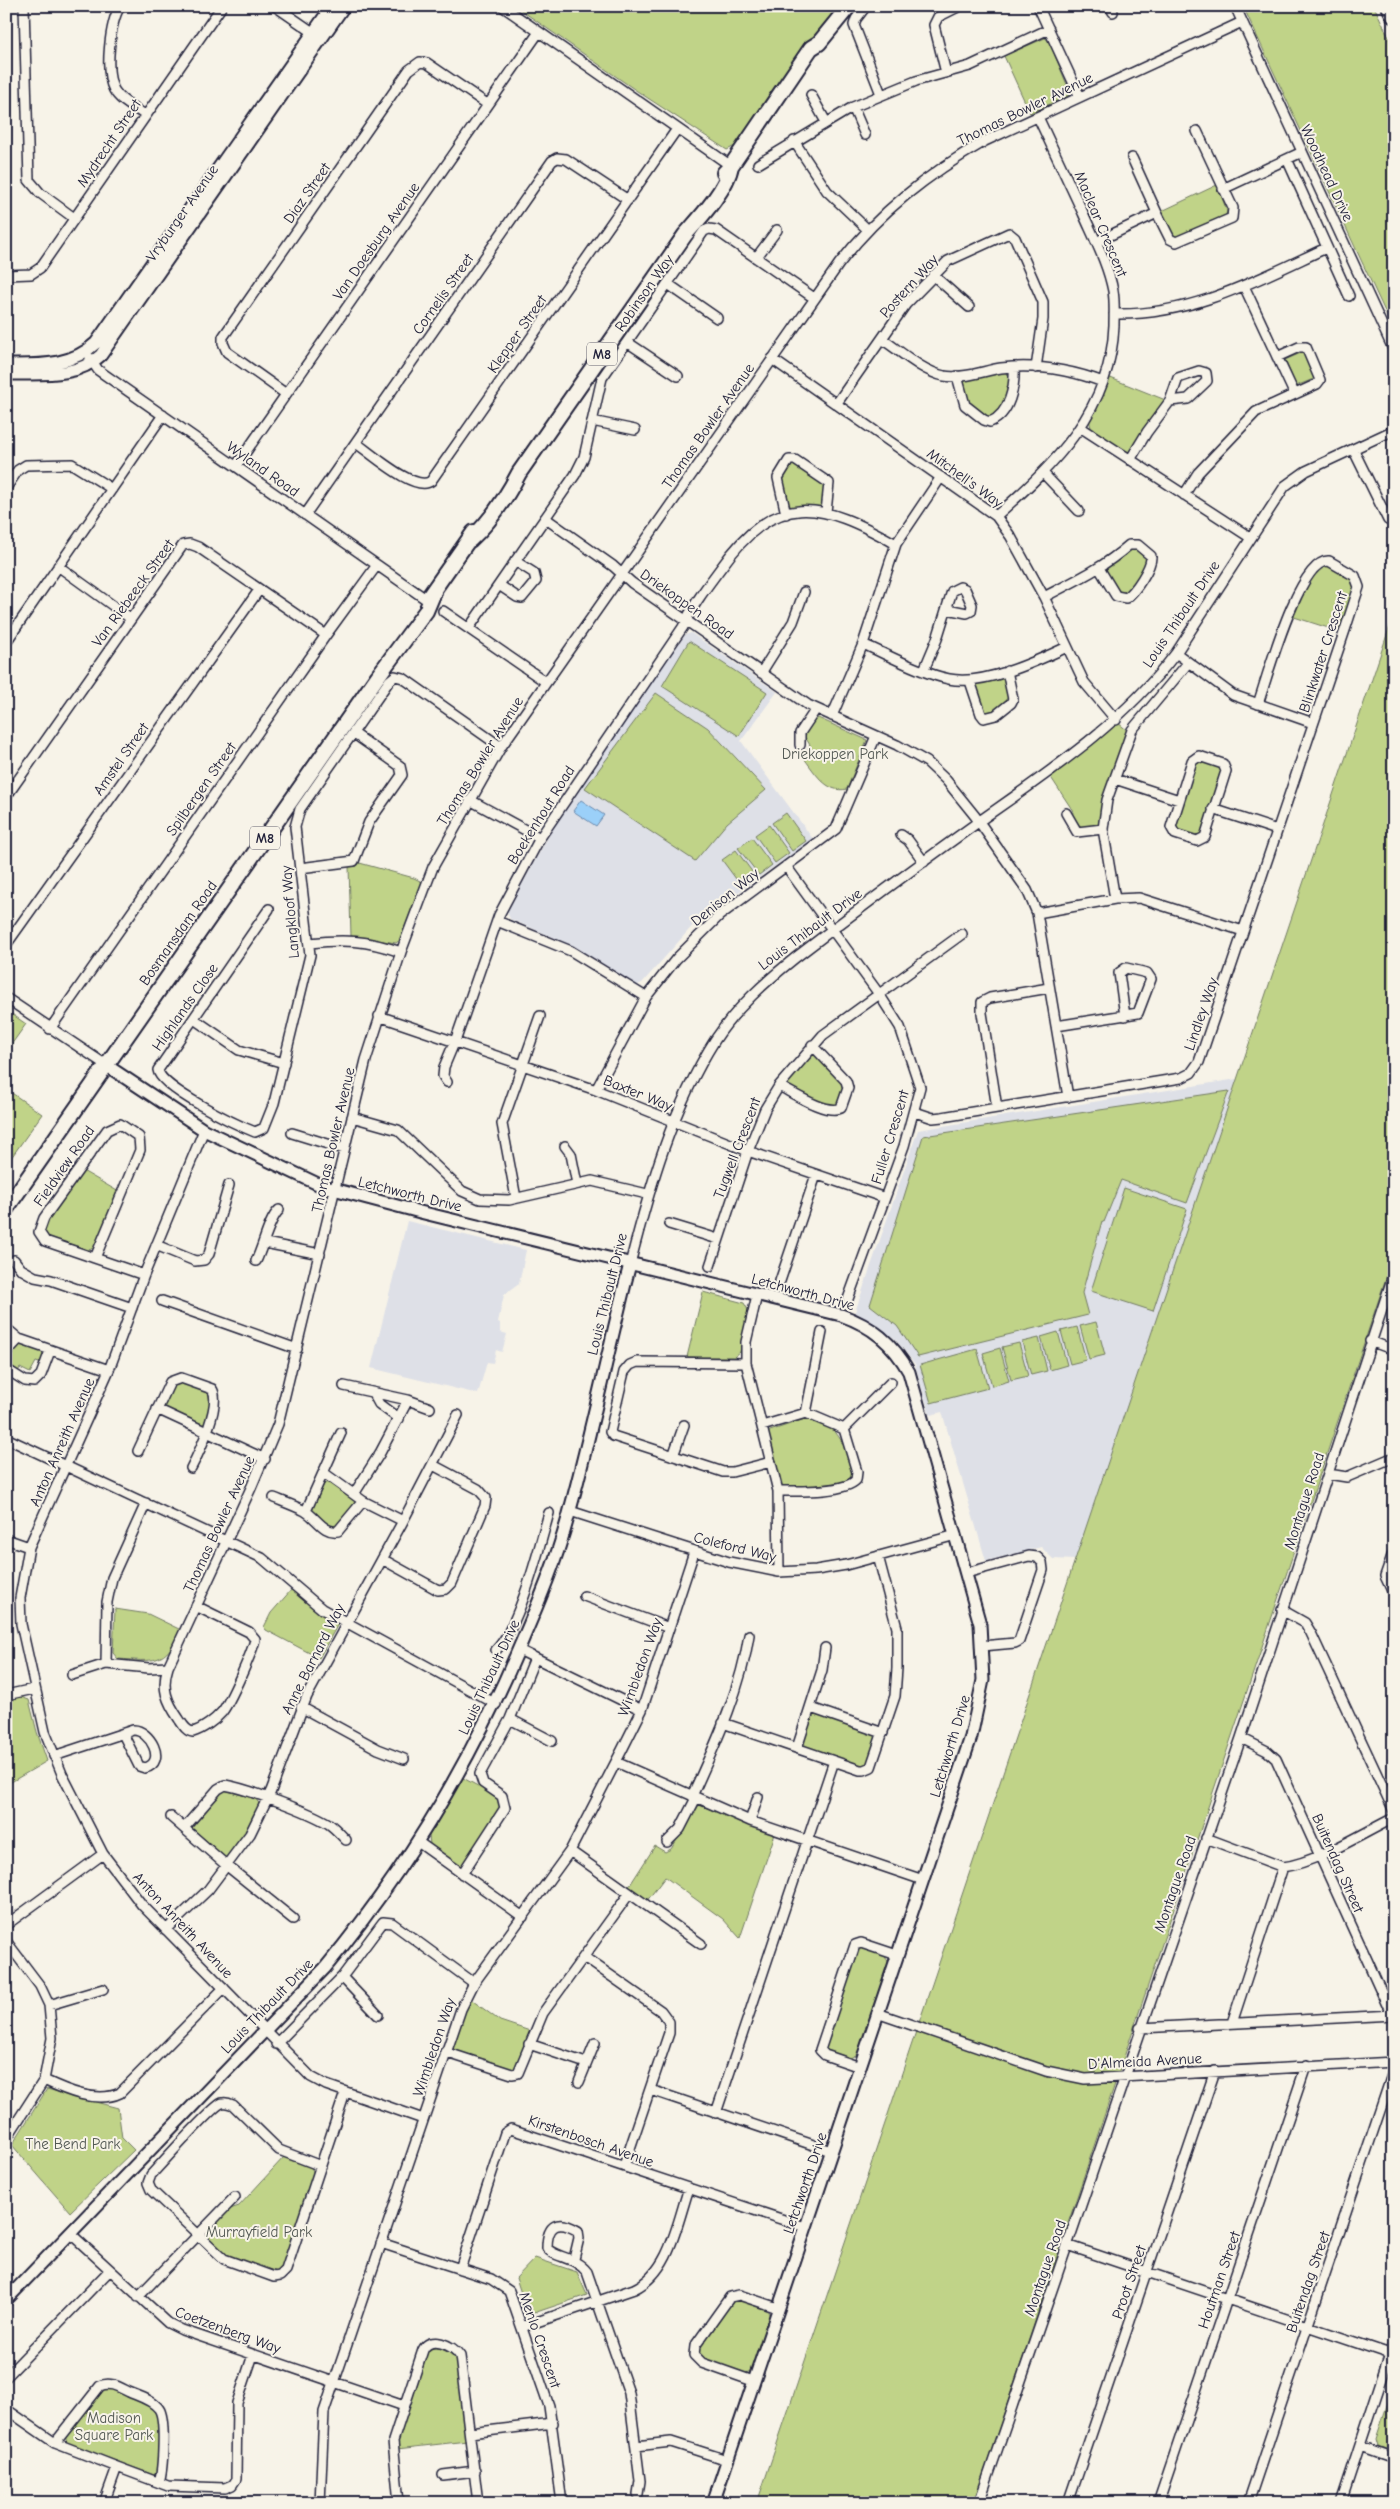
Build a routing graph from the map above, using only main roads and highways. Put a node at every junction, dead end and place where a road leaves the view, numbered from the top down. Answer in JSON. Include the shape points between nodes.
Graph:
{"nodes":[{"id":1,"x":849,"y":6,"type":"edge"},
{"id":2,"x":1389,"y":6,"type":"edge"},
{"id":3,"x":1394,"y":16,"type":"edge"},
{"id":4,"x":6,"y":1209,"type":"edge"}],
"edges":[{"from":1,"to":4,"type":"main road","name":"Bosmansdam Road","number":"M8","via":[[819,43],[811,48],[731,166],[712,202],[685,235],[519,473],[479,522],[383,678]]},
{"from":2,"to":3,"type":"main road"}]}
